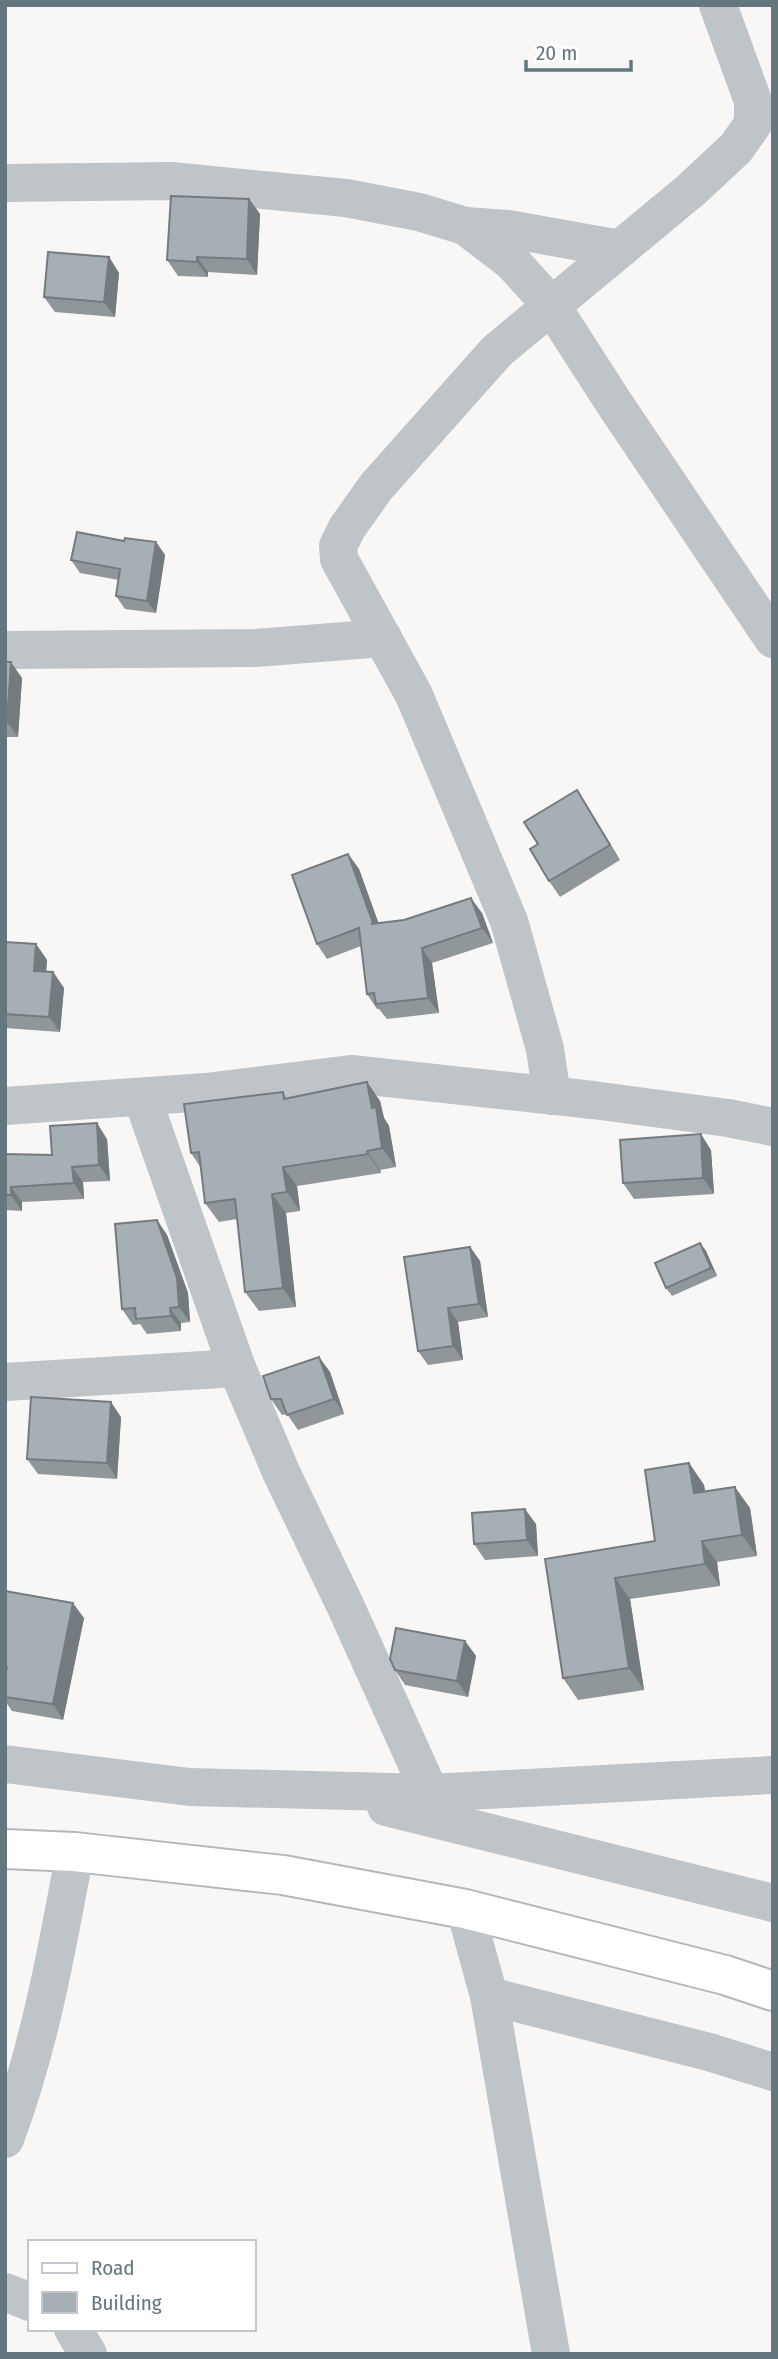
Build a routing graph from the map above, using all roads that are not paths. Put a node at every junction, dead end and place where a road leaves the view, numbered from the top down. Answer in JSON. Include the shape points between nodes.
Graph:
{"nodes":[{"id":1,"x":718,"y":5,"type":"edge"},
{"id":2,"x":5,"y":183,"type":"edge"},
{"id":3,"x":465,"y":226,"type":"junction"},
{"id":4,"x":620,"y":249,"type":"junction"},
{"id":5,"x":551,"y":305,"type":"junction"},
{"id":6,"x":383,"y":638,"type":"junction"},
{"id":7,"x":773,"y":639,"type":"edge"},
{"id":8,"x":5,"y":650,"type":"edge"},
{"id":9,"x":552,"y":1096,"type":"junction"},
{"id":10,"x":142,"y":1097,"type":"junction"},
{"id":11,"x":5,"y":1106,"type":"edge"},
{"id":12,"x":773,"y":1127,"type":"edge"},
{"id":13,"x":237,"y":1368,"type":"junction"},
{"id":14,"x":5,"y":1382,"type":"edge"},
{"id":15,"x":5,"y":1764,"type":"edge"},
{"id":16,"x":773,"y":1775,"type":"edge"},
{"id":17,"x":320,"y":1791,"type":"junction"},
{"id":18,"x":430,"y":1793,"type":"junction"},
{"id":19,"x":5,"y":1849,"type":"edge"},
{"id":20,"x":75,"y":1852,"type":"junction"},
{"id":21,"x":773,"y":1903,"type":"edge"},
{"id":22,"x":465,"y":1909,"type":"junction"},
{"id":23,"x":773,"y":1991,"type":"edge"},
{"id":24,"x":489,"y":1996,"type":"junction"},
{"id":25,"x":773,"y":2072,"type":"edge"},
{"id":26,"x":5,"y":2139,"type":"edge"},
{"id":27,"x":5,"y":2292,"type":"edge"},
{"id":28,"x":28,"y":2301,"type":"edge"},
{"id":29,"x":74,"y":2331,"type":"edge"},
{"id":30,"x":88,"y":2354,"type":"edge"},
{"id":31,"x":551,"y":2354,"type":"edge"}],
"edges":[{"from":1,"to":4,"type":"street","via":[[753,101],[753,124],[736,148]]},
{"from":2,"to":3,"type":"street","via":[[171,181],[346,198]]},
{"from":3,"to":4,"type":"street"},
{"from":3,"to":5,"type":"street","via":[[512,262]]},
{"from":4,"to":5,"type":"street"},
{"from":5,"to":6,"type":"street","via":[[497,351],[455,397],[376,487],[338,545],[339,559]]},
{"from":5,"to":7,"type":"street"},
{"from":6,"to":8,"type":"street","via":[[255,648]]},
{"from":6,"to":9,"type":"street","via":[[414,695],[509,921],[545,1049]]},
{"from":9,"to":10,"type":"street","via":[[351,1074]]},
{"from":9,"to":12,"type":"street"},
{"from":10,"to":11,"type":"street"},
{"from":10,"to":13,"type":"street"},
{"from":13,"to":14,"type":"street"},
{"from":13,"to":18,"type":"street"},
{"from":15,"to":17,"type":"street","via":[[190,1787]]},
{"from":16,"to":18,"type":"street"},
{"from":17,"to":18,"type":"street"},
{"from":17,"to":21,"type":"street"},
{"from":19,"to":20,"type":"main road"},
{"from":20,"to":22,"type":"main road","via":[[283,1875]]},
{"from":20,"to":26,"type":"street","via":[[43,2013],[23,2092]]},
{"from":22,"to":23,"type":"main road"},
{"from":22,"to":24,"type":"street"},
{"from":24,"to":25,"type":"street"},
{"from":24,"to":31,"type":"street"},
{"from":27,"to":28,"type":"street"},
{"from":29,"to":30,"type":"street"}]}
